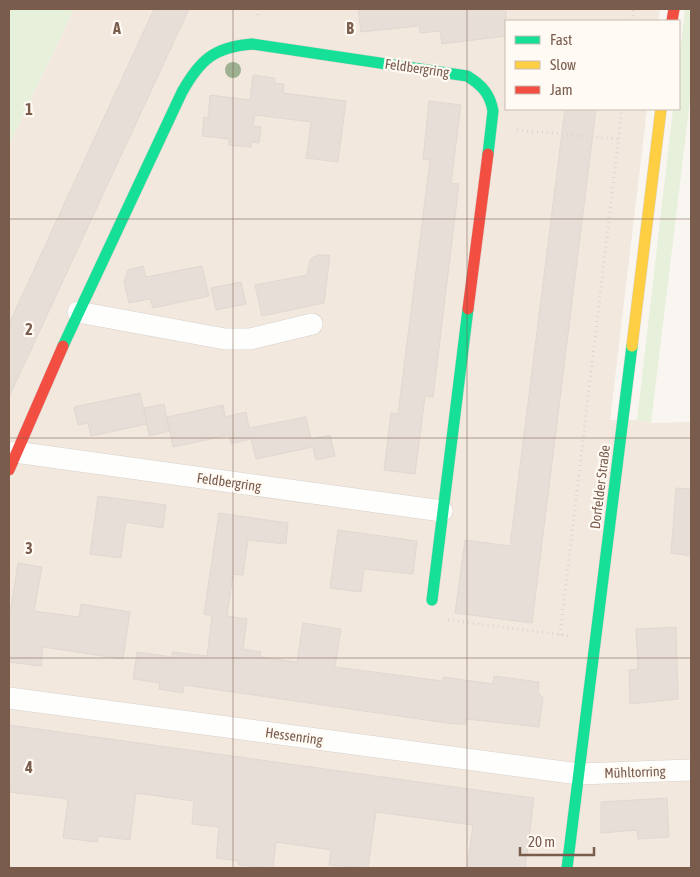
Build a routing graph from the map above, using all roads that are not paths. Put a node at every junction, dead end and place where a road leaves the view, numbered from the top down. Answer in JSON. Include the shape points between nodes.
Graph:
{"nodes":[{"id":1,"x":661,"y":110,"type":"edge"},
{"id":2,"x":78,"y":312,"type":"junction"},
{"id":3,"x":312,"y":324,"type":"dead end"},
{"id":4,"x":12,"y":461,"type":"edge"},
{"id":5,"x":442,"y":512,"type":"junction"},
{"id":6,"x":432,"y":600,"type":"road end"},
{"id":7,"x":9,"y":698,"type":"edge"},
{"id":8,"x":691,"y":770,"type":"edge"},
{"id":9,"x":580,"y":774,"type":"junction"},
{"id":10,"x":567,"y":868,"type":"edge"}],
"edges":[{"from":1,"to":9,"type":"street","name":"Dorfelder Straße"},
{"from":2,"to":3,"type":"street","via":[[232,340],[250,339]]},
{"from":2,"to":4,"type":"street","name":"Feldbergring"},
{"from":2,"to":5,"type":"street","name":"Feldbergring","via":[[192,73],[206,58],[222,49],[252,44],[457,73],[476,81],[489,93],[493,111]]},
{"from":4,"to":5,"type":"street","name":"Feldbergring"},
{"from":5,"to":6,"type":"street","name":"Feldbergring"},
{"from":7,"to":9,"type":"street","name":"Hessenring"},
{"from":8,"to":9,"type":"street","name":"Mühltorring"},
{"from":9,"to":10,"type":"street","name":"Dorfelder Straße"}]}
